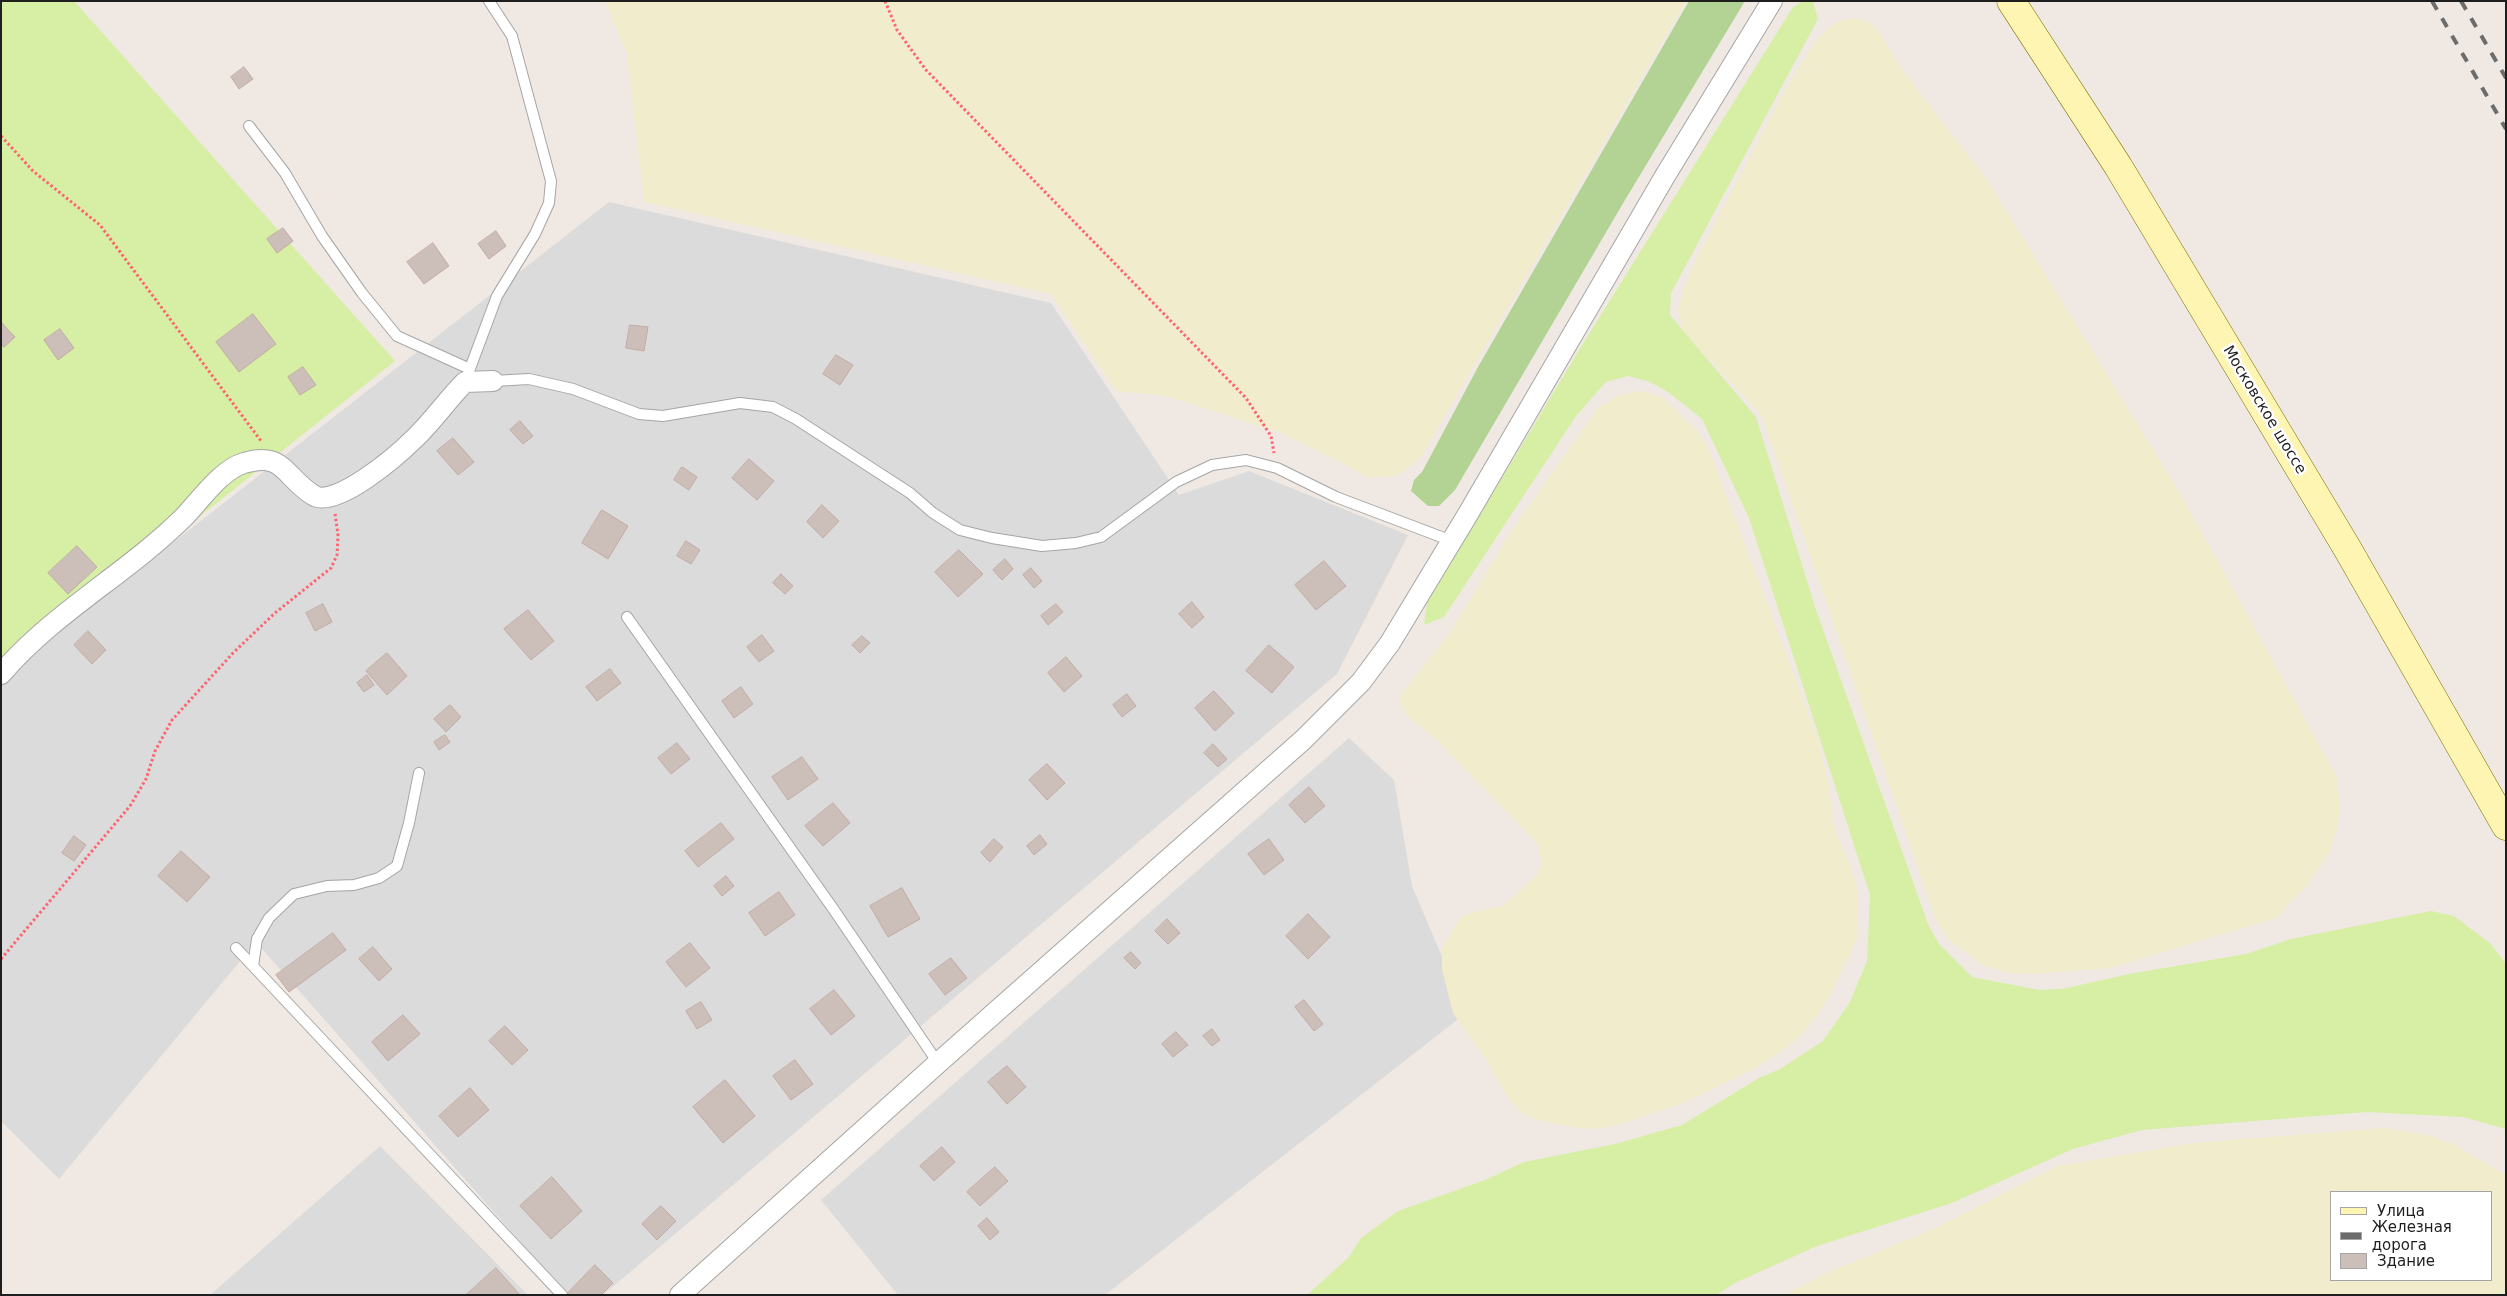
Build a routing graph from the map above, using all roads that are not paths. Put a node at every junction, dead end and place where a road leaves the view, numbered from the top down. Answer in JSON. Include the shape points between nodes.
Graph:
{"nodes":[{"id":1,"x":489,"y":1,"type":"edge"},
{"id":2,"x":1772,"y":1,"type":"edge"},
{"id":3,"x":2011,"y":1,"type":"edge"},
{"id":4,"x":249,"y":126,"type":"dead end"},
{"id":5,"x":467,"y":375,"type":"junction"},
{"id":6,"x":493,"y":381,"type":"joint"},
{"id":7,"x":1452,"y":541,"type":"junction"},
{"id":8,"x":627,"y":617,"type":"dead end"},
{"id":9,"x":1,"y":674,"type":"edge"},
{"id":10,"x":419,"y":773,"type":"dead end"},
{"id":11,"x":2506,"y":826,"type":"edge"},
{"id":12,"x":236,"y":948,"type":"dead end"},
{"id":13,"x":253,"y":966,"type":"junction"},
{"id":14,"x":938,"y":1063,"type":"junction"},
{"id":15,"x":562,"y":1295,"type":"edge"},
{"id":16,"x":680,"y":1295,"type":"edge"}],
"edges":[{"from":1,"to":5,"type":"lane","via":[[512,36],[551,181],[550,203],[497,296]]},
{"from":2,"to":7,"type":"street"},
{"from":3,"to":11,"type":"main road","name":"Московское шоссе","via":[[2118,166],[2326,514]]},
{"from":4,"to":5,"type":"lane","via":[[285,173],[322,236],[362,293],[397,336]]},
{"from":5,"to":6,"type":"street"},
{"from":5,"to":9,"type":"street","via":[[416,437],[389,462],[329,498],[315,497],[277,462],[262,458],[241,464],[209,488],[185,516],[152,544],[24,647]]},
{"from":6,"to":7,"type":"lane","via":[[530,379],[573,389],[638,414],[663,416],[740,403],[773,407],[910,493],[960,530],[992,538],[1042,546],[1101,537],[1176,482],[1212,465],[1246,460],[1277,468],[1336,497]]},
{"from":7,"to":14,"type":"street","via":[[1390,643],[1336,709]]},
{"from":8,"to":14,"type":"lane"},
{"from":10,"to":13,"type":"lane","via":[[398,866],[379,878],[354,885],[327,886],[294,894],[269,918],[257,939]]},
{"from":12,"to":13,"type":"lane"},
{"from":13,"to":15,"type":"lane"},
{"from":14,"to":16,"type":"street"}]}
